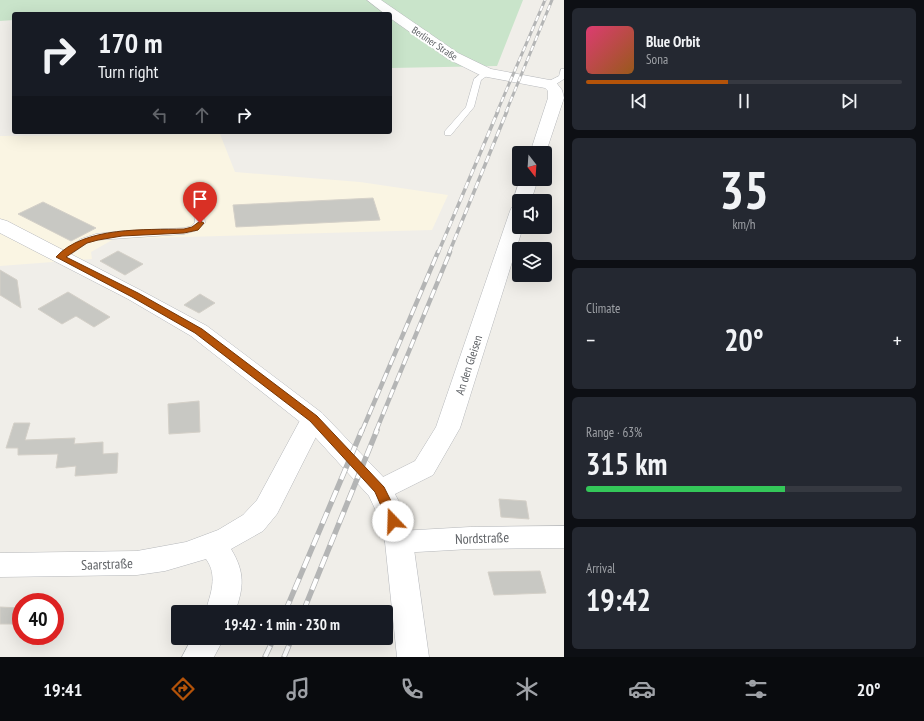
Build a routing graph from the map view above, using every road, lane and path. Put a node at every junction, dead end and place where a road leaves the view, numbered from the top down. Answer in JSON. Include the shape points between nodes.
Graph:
{"nodes":[{"id":1,"x":373,"y":0,"type":"edge"},
{"id":2,"x":390,"y":12,"type":"edge"},
{"id":3,"x":392,"y":13,"type":"edge"},
{"id":4,"x":564,"y":71,"type":"edge"},
{"id":5,"x":487,"y":73,"type":"junction"},
{"id":6,"x":550,"y":84,"type":"junction"},
{"id":7,"x":556,"y":116,"type":"edge"},
{"id":8,"x":448,"y":133,"type":"dead end"},
{"id":9,"x":541,"y":146,"type":"edge"},
{"id":10,"x":197,"y":199,"type":"dead end"},
{"id":11,"x":0,"y":225,"type":"edge"},
{"id":12,"x":512,"y":232,"type":"edge"},
{"id":13,"x":60,"y":257,"type":"junction"},
{"id":14,"x":313,"y":419,"type":"junction"},
{"id":15,"x":385,"y":500,"type":"junction"},
{"id":16,"x":564,"y":537,"type":"edge"},
{"id":17,"x":399,"y":542,"type":"junction"},
{"id":18,"x":212,"y":545,"type":"junction"},
{"id":19,"x":0,"y":565,"type":"edge"},
{"id":20,"x":222,"y":605,"type":"edge"},
{"id":21,"x":204,"y":645,"type":"edge"},
{"id":22,"x":198,"y":657,"type":"edge"},
{"id":23,"x":413,"y":657,"type":"edge"}],
"edges":[{"from":1,"to":2,"type":"street","name":"Berliner Straße"},
{"from":3,"to":5,"type":"street","name":"Berliner Straße","via":[[453,56]]},
{"from":4,"to":6,"type":"lane","via":[[562,77]]},
{"from":5,"to":6,"type":"street","name":"Berliner Straße"},
{"from":5,"to":8,"type":"lane","via":[[478,79],[470,107]]},
{"from":6,"to":7,"type":"street","via":[[555,90]]},
{"from":7,"to":9,"type":"street"},
{"from":10,"to":13,"type":"lane","via":[[200,223],[195,228],[96,237],[84,241]]},
{"from":11,"to":13,"type":"street"},
{"from":12,"to":15,"type":"street","name":"An den Gleisen","via":[[448,428],[424,468]]},
{"from":13,"to":14,"type":"street","via":[[199,331]]},
{"from":14,"to":15,"type":"street"},
{"from":14,"to":18,"type":"street","name":"Saarstraße","via":[[261,515],[242,532]]},
{"from":15,"to":17,"type":"street"},
{"from":16,"to":17,"type":"street","name":"Nordstraße"},
{"from":17,"to":23,"type":"street"},
{"from":18,"to":19,"type":"street","name":"Saarstraße","via":[[165,559],[137,563]]},
{"from":18,"to":20,"type":"street","via":[[225,566],[226,588]]},
{"from":21,"to":22,"type":"street"}]}
